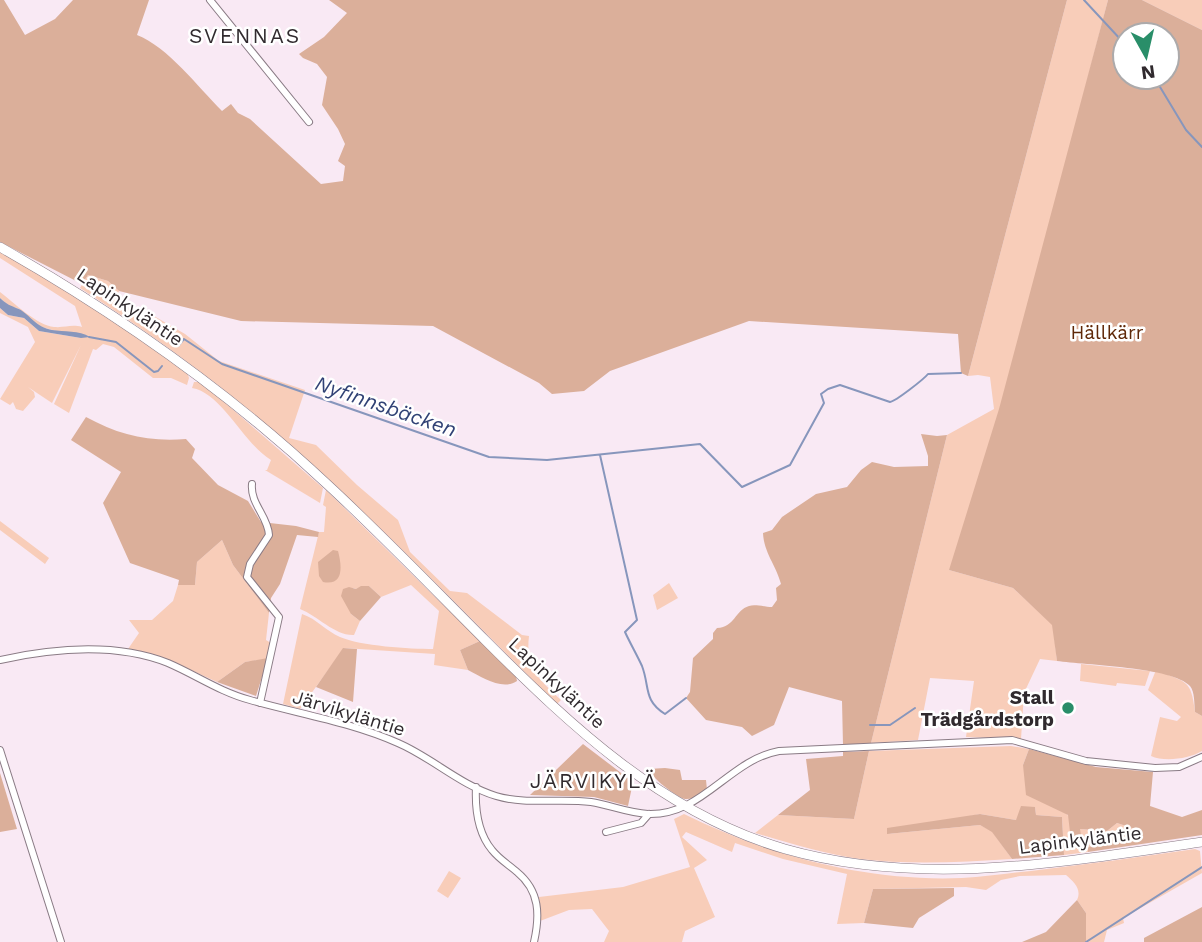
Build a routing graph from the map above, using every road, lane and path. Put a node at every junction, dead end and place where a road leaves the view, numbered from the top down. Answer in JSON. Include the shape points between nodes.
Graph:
{"nodes":[{"id":1,"x":210,"y":0,"type":"edge"},
{"id":2,"x":309,"y":122,"type":"dead end"},
{"id":3,"x":0,"y":247,"type":"edge"},
{"id":4,"x":252,"y":484,"type":"dead end"},
{"id":5,"x":0,"y":660,"type":"edge"},
{"id":6,"x":260,"y":703,"type":"junction"},
{"id":7,"x":0,"y":750,"type":"edge"},
{"id":8,"x":1202,"y":757,"type":"edge"},
{"id":9,"x":475,"y":788,"type":"junction"},
{"id":10,"x":684,"y":806,"type":"junction"},
{"id":11,"x":649,"y":814,"type":"junction"},
{"id":12,"x":606,"y":832,"type":"dead end"},
{"id":13,"x":1202,"y":842,"type":"edge"},
{"id":14,"x":61,"y":942,"type":"edge"},
{"id":15,"x":534,"y":942,"type":"edge"}],
"edges":[{"from":1,"to":2,"type":"street"},
{"from":3,"to":10,"type":"main road","name":"Lapinkyläntie","via":[[119,319],[225,396],[326,483],[562,714],[638,777]]},
{"from":4,"to":6,"type":"street","via":[[251,493],[269,535],[247,577],[279,617]]},
{"from":5,"to":6,"type":"street","name":"Järvikyläntie","via":[[73,650],[128,653],[167,663],[227,693]]},
{"from":6,"to":9,"type":"street","name":"Järvikyläntie","via":[[395,741]]},
{"from":7,"to":14,"type":"street"},
{"from":8,"to":10,"type":"street","name":"Järvikyläntie","via":[[1179,767],[1155,768],[1086,761],[1012,740],[779,751],[755,757]]},
{"from":9,"to":11,"type":"street","name":"Järvikyläntie","via":[[513,799],[590,802]]},
{"from":9,"to":15,"type":"street","via":[[486,840],[535,896]]},
{"from":10,"to":11,"type":"street","name":"Järvikyläntie"},
{"from":10,"to":13,"type":"main road","name":"Lapinkyläntie","via":[[785,849],[881,867],[1019,866]]},
{"from":11,"to":12,"type":"street","via":[[641,823]]}]}
